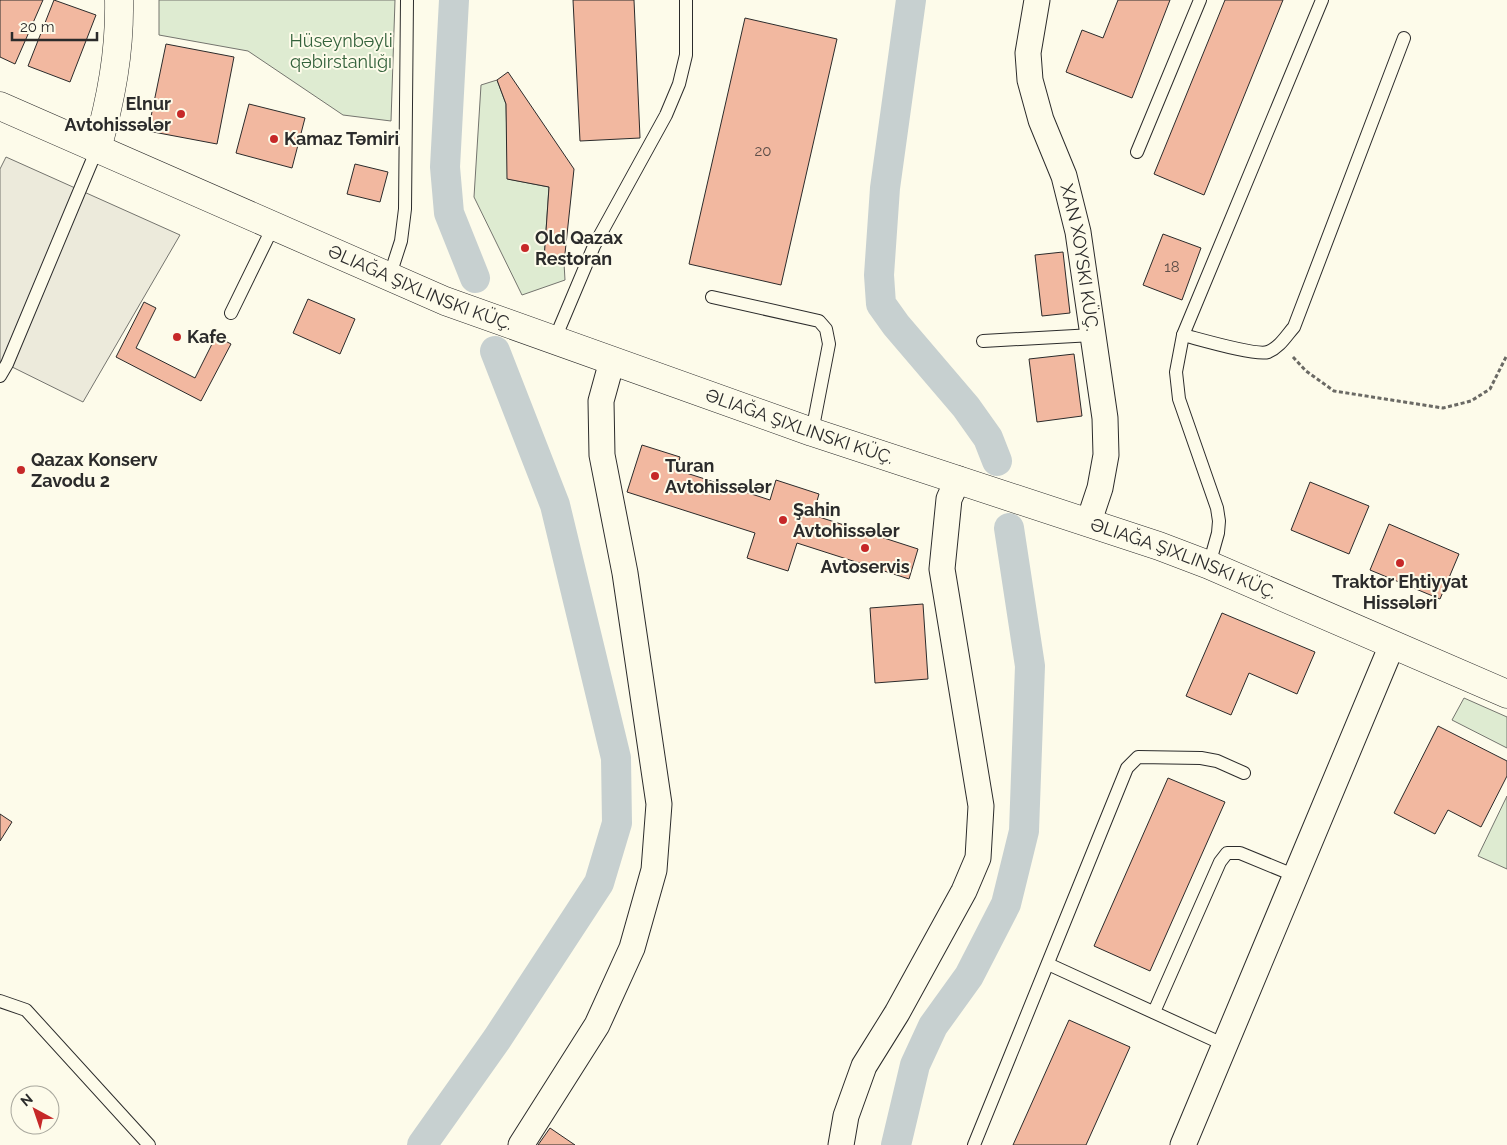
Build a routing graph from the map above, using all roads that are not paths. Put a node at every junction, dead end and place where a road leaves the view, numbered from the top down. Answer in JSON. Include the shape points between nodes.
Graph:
{"nodes":[{"id":1,"x":119,"y":0,"type":"edge"},
{"id":2,"x":407,"y":0,"type":"edge"},
{"id":3,"x":686,"y":0,"type":"edge"},
{"id":4,"x":1037,"y":0,"type":"edge"},
{"id":5,"x":1200,"y":0,"type":"edge"},
{"id":6,"x":1322,"y":0,"type":"edge"},
{"id":7,"x":1404,"y":38,"type":"dead end"},
{"id":8,"x":0,"y":106,"type":"edge"},
{"id":9,"x":97,"y":149,"type":"junction"},
{"id":10,"x":1137,"y":152,"type":"dead end"},
{"id":11,"x":273,"y":227,"type":"junction"},
{"id":12,"x":389,"y":278,"type":"junction"},
{"id":13,"x":712,"y":297,"type":"dead end"},
{"id":14,"x":231,"y":313,"type":"dead end"},
{"id":15,"x":1093,"y":334,"type":"junction"},
{"id":16,"x":1183,"y":336,"type":"junction"},
{"id":17,"x":554,"y":341,"type":"junction"},
{"id":18,"x":983,"y":341,"type":"dead end"},
{"id":19,"x":612,"y":361,"type":"junction"},
{"id":20,"x":0,"y":376,"type":"edge"},
{"id":21,"x":812,"y":432,"type":"junction"},
{"id":22,"x":958,"y":479,"type":"junction"},
{"id":23,"x":1089,"y":521,"type":"junction"},
{"id":24,"x":1209,"y":565,"type":"junction"},
{"id":25,"x":1392,"y":645,"type":"junction"},
{"id":26,"x":1507,"y":694,"type":"edge"},
{"id":27,"x":1244,"y":773,"type":"dead end"},
{"id":28,"x":1296,"y":876,"type":"junction"},
{"id":29,"x":1048,"y":964,"type":"junction"},
{"id":30,"x":0,"y":1001,"type":"edge"},
{"id":31,"x":1154,"y":1012,"type":"junction"},
{"id":32,"x":1225,"y":1045,"type":"junction"},
{"id":33,"x":149,"y":1145,"type":"edge"},
{"id":34,"x":521,"y":1145,"type":"edge"},
{"id":35,"x":841,"y":1145,"type":"edge"},
{"id":36,"x":974,"y":1145,"type":"edge"},
{"id":37,"x":1183,"y":1145,"type":"edge"}],
"edges":[{"from":1,"to":9,"type":"main road","via":[[116,67]]},
{"from":2,"to":12,"type":"lane","via":[[405,209],[401,240]]},
{"from":3,"to":17,"type":"lane","via":[[686,55],[679,84],[666,115],[594,246]]},
{"from":4,"to":15,"type":"street","name":"XAN XOYSKI KÜÇ.","via":[[1028,53],[1030,80],[1041,120],[1064,176],[1078,232]]},
{"from":5,"to":10,"type":"lane"},
{"from":6,"to":16,"type":"lane"},
{"from":7,"to":16,"type":"lane","via":[[1294,327],[1280,344],[1267,352],[1252,352]]},
{"from":8,"to":9,"type":"main road"},
{"from":9,"to":11,"type":"main road"},
{"from":9,"to":20,"type":"lane"},
{"from":11,"to":12,"type":"main road"},
{"from":11,"to":14,"type":"lane"},
{"from":12,"to":17,"type":"main road"},
{"from":13,"to":21,"type":"lane","via":[[819,321],[826,329],[830,344]]},
{"from":15,"to":18,"type":"lane"},
{"from":15,"to":23,"type":"street","name":"XAN XOYSKI KÜÇ.","via":[[1105,418],[1106,456]]},
{"from":16,"to":24,"type":"lane","via":[[1176,372],[1179,399],[1219,521]]},
{"from":17,"to":19,"type":"main road"},
{"from":19,"to":21,"type":"main road"},
{"from":19,"to":34,"type":"street","via":[[601,401],[602,455],[625,573],[659,804],[654,870],[632,948],[597,1025]]},
{"from":21,"to":22,"type":"main road"},
{"from":22,"to":23,"type":"main road"},
{"from":22,"to":35,"type":"street","via":[[949,499],[942,569],[981,806],[978,858],[950,917],[864,1066],[846,1116]]},
{"from":23,"to":24,"type":"main road"},
{"from":24,"to":25,"type":"main road"},
{"from":25,"to":26,"type":"main road"},
{"from":25,"to":28,"type":"street"},
{"from":27,"to":29,"type":"lane","via":[[1201,758],[1138,757],[1127,768]]},
{"from":28,"to":31,"type":"lane","via":[[1240,853],[1227,853],[1220,862]]},
{"from":28,"to":32,"type":"street"},
{"from":29,"to":31,"type":"lane"},
{"from":29,"to":36,"type":"lane"},
{"from":30,"to":33,"type":"lane","via":[[26,1010]]},
{"from":31,"to":32,"type":"lane"},
{"from":32,"to":37,"type":"street"}]}
